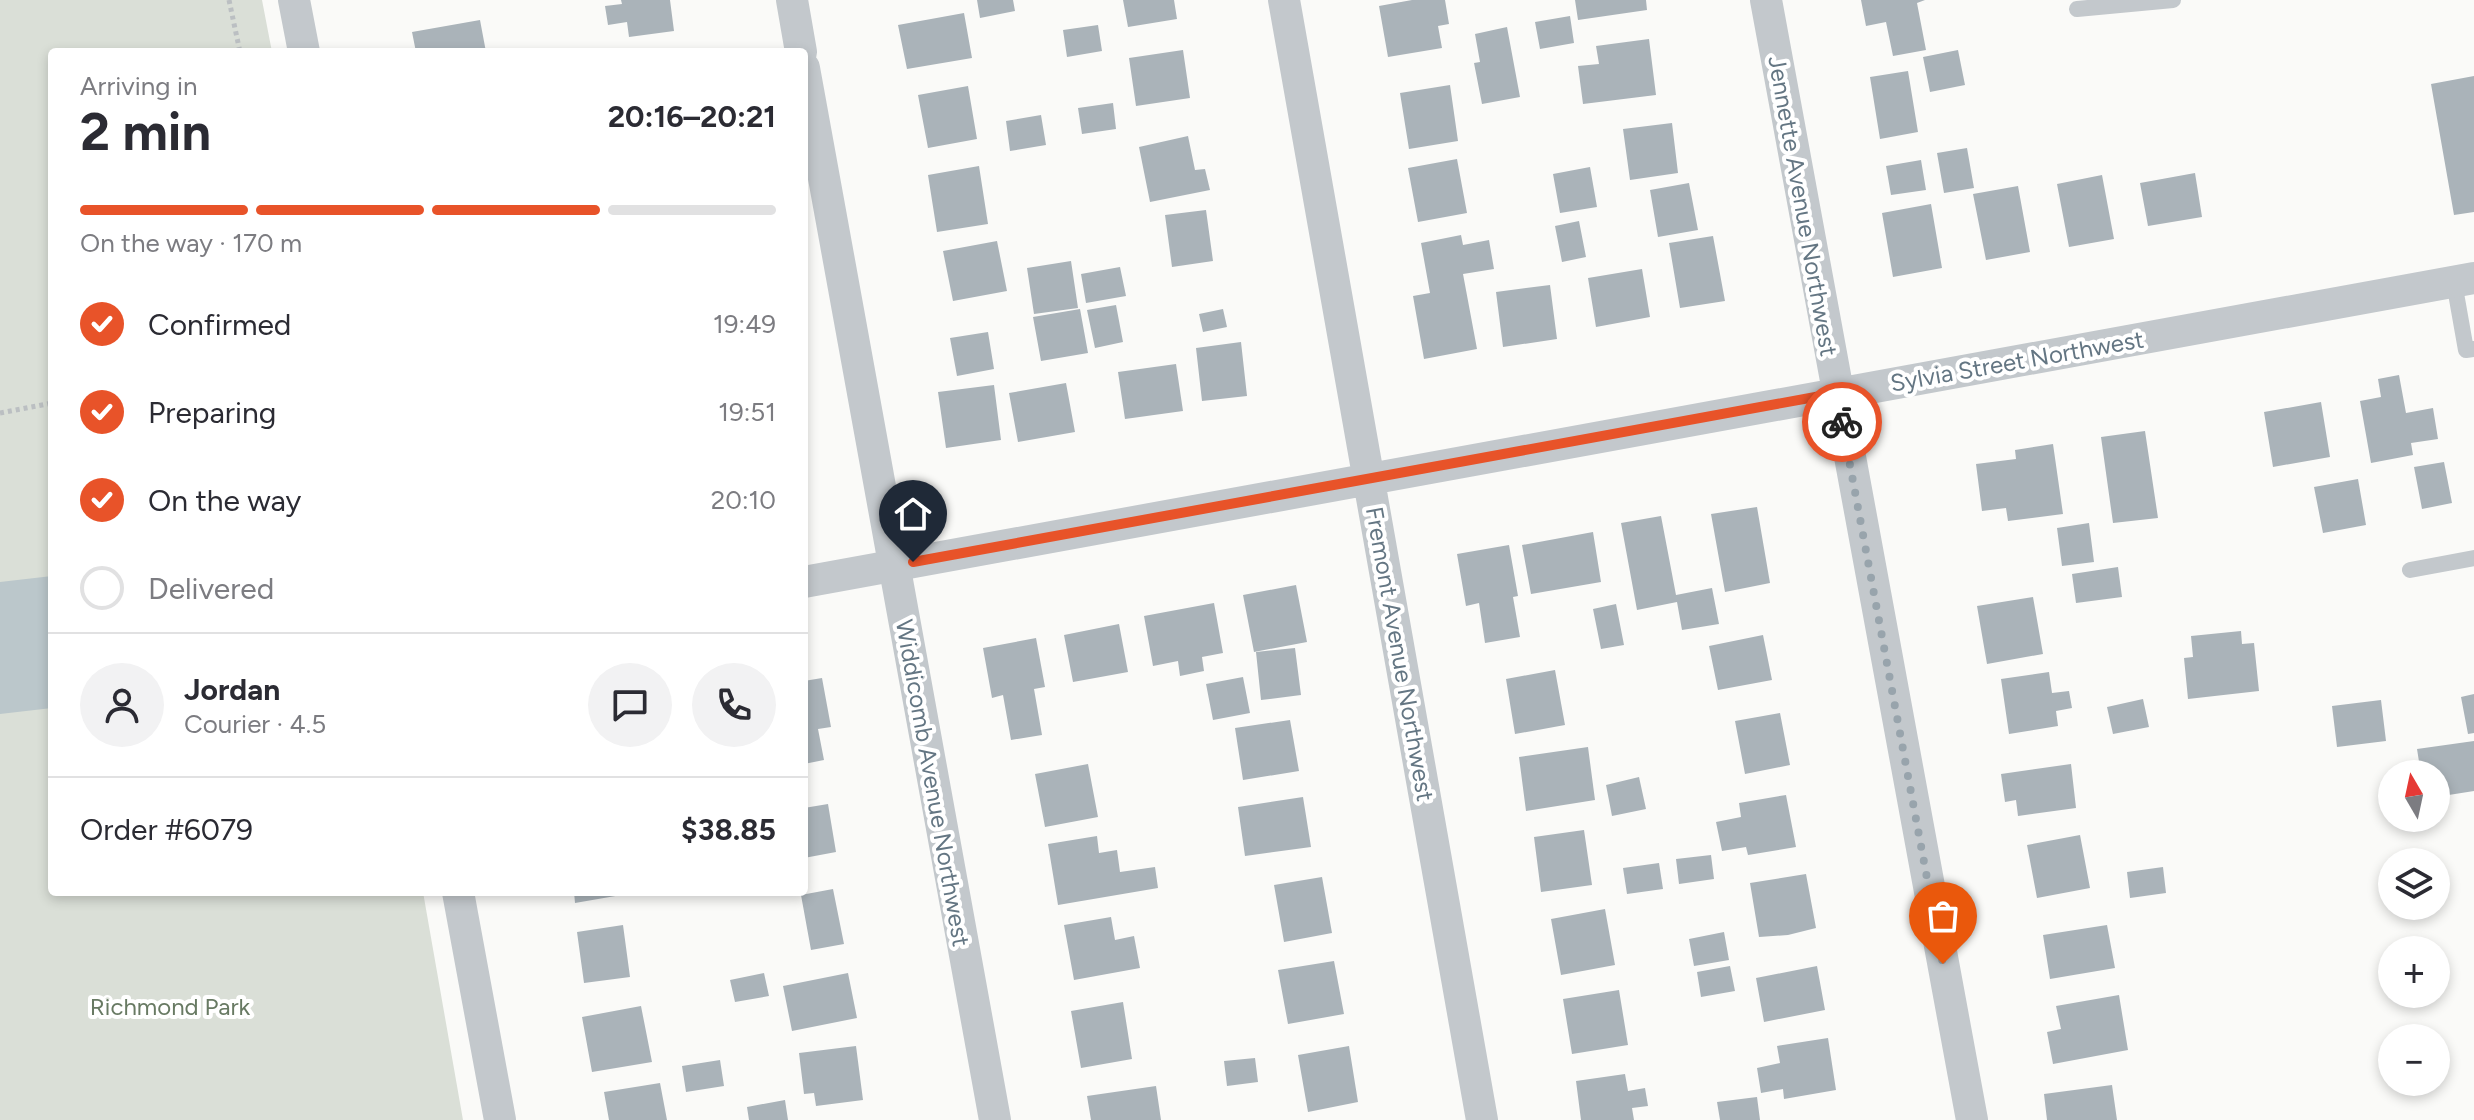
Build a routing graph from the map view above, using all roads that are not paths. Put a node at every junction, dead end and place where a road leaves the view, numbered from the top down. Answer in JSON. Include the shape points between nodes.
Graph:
{"nodes":[{"id":1,"x":294,"y":0,"type":"edge"},
{"id":2,"x":792,"y":0,"type":"edge"},
{"id":3,"x":1284,"y":0,"type":"edge"},
{"id":4,"x":1766,"y":0,"type":"edge"},
{"id":5,"x":2173,"y":0,"type":"edge"},
{"id":6,"x":2077,"y":9,"type":"dead end"},
{"id":7,"x":303,"y":48,"type":"edge"},
{"id":8,"x":800,"y":48,"type":"edge"},
{"id":9,"x":808,"y":90,"type":"edge"},
{"id":10,"x":2464,"y":280,"type":"edge"},
{"id":11,"x":2474,"y":349,"type":"edge"},
{"id":12,"x":1837,"y":393,"type":"junction"},
{"id":13,"x":1370,"y":479,"type":"junction"},
{"id":14,"x":2474,"y":558,"type":"edge"},
{"id":15,"x":893,"y":565,"type":"junction"},
{"id":16,"x":2410,"y":570,"type":"dead end"},
{"id":17,"x":808,"y":581,"type":"edge"},
{"id":18,"x":459,"y":896,"type":"edge"},
{"id":19,"x":500,"y":1120,"type":"edge"},
{"id":20,"x":995,"y":1120,"type":"edge"},
{"id":21,"x":1482,"y":1120,"type":"edge"},
{"id":22,"x":1972,"y":1120,"type":"edge"}],
"edges":[{"from":1,"to":7,"type":"street"},
{"from":2,"to":8,"type":"street"},
{"from":3,"to":13,"type":"street","name":"Fremont Avenue Northwest"},
{"from":4,"to":12,"type":"street","name":"Jennette Avenue Northwest"},
{"from":5,"to":6,"type":"lane"},
{"from":9,"to":15,"type":"street","name":"Widdicomb Avenue Northwest"},
{"from":10,"to":11,"type":"lane","via":[[2466,350]]},
{"from":10,"to":12,"type":"street","name":"Sylvia Street Northwest"},
{"from":12,"to":13,"type":"street","name":"Sylvia Street Northwest"},
{"from":12,"to":22,"type":"street","name":"Jennette Avenue Northwest"},
{"from":13,"to":15,"type":"street","name":"Sylvia Street Northwest"},
{"from":13,"to":21,"type":"street","name":"Fremont Avenue Northwest"},
{"from":14,"to":16,"type":"lane"},
{"from":15,"to":17,"type":"street","name":"Sylvia Street Northwest"},
{"from":15,"to":20,"type":"street","name":"Widdicomb Avenue Northwest"},
{"from":18,"to":19,"type":"street"}]}
